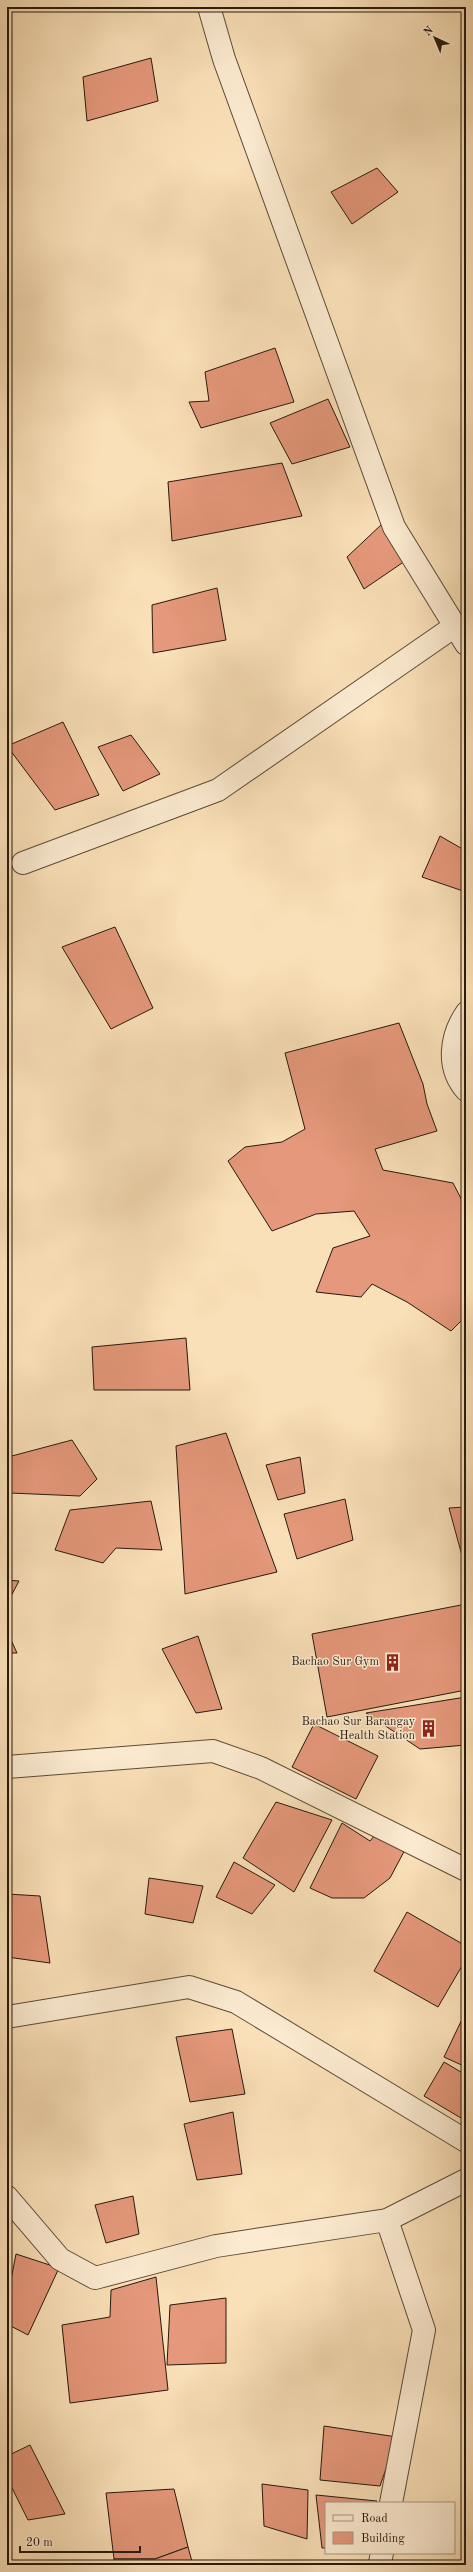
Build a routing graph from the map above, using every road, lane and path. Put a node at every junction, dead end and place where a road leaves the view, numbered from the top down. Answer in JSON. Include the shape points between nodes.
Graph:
{"nodes":[{"id":1,"x":209,"y":7,"type":"edge"},
{"id":2,"x":455,"y":626,"type":"junction"},
{"id":3,"x":466,"y":644,"type":"edge"},
{"id":4,"x":23,"y":863,"type":"dead end"},
{"id":5,"x":466,"y":1011,"type":"edge"},
{"id":6,"x":466,"y":1092,"type":"edge"},
{"id":7,"x":7,"y":1767,"type":"edge"},
{"id":8,"x":466,"y":1870,"type":"edge"},
{"id":9,"x":7,"y":2017,"type":"edge"},
{"id":10,"x":466,"y":2141,"type":"edge"},
{"id":11,"x":466,"y":2180,"type":"edge"},
{"id":12,"x":7,"y":2197,"type":"edge"},
{"id":13,"x":387,"y":2220,"type":"junction"},
{"id":14,"x":391,"y":2502,"type":"edge"}],
"edges":[{"from":1,"to":2,"type":"street","via":[[224,59],[394,527]]},
{"from":2,"to":3,"type":"street"},
{"from":2,"to":4,"type":"street","via":[[218,790]]},
{"from":5,"to":6,"type":"lane","via":[[456,1024],[451,1045],[452,1066],[460,1086]]},
{"from":7,"to":8,"type":"street","via":[[213,1751],[261,1768]]},
{"from":9,"to":10,"type":"street","via":[[189,1987],[236,2002]]},
{"from":11,"to":13,"type":"street"},
{"from":12,"to":13,"type":"street","via":[[60,2259],[95,2278],[216,2246]]},
{"from":13,"to":14,"type":"street","via":[[424,2330]]}]}
